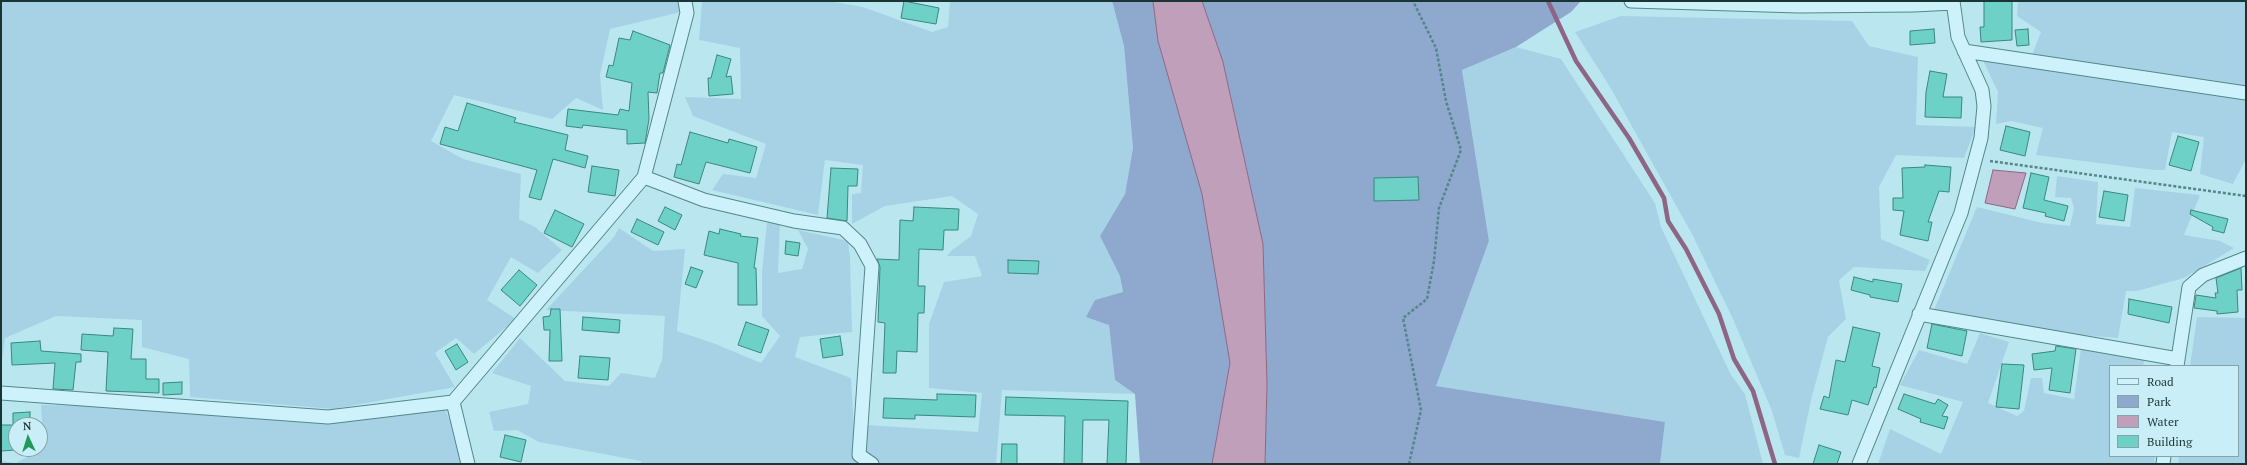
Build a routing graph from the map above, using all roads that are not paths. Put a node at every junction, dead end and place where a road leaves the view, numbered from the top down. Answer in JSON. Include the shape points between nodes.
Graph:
{"nodes":[{"id":1,"x":685,"y":1,"type":"edge"},
{"id":2,"x":1631,"y":1,"type":"edge"},
{"id":3,"x":1953,"y":2,"type":"edge"},
{"id":4,"x":1964,"y":51,"type":"junction"},
{"id":5,"x":2246,"y":93,"type":"edge"},
{"id":6,"x":644,"y":177,"type":"junction"},
{"id":7,"x":2246,"y":258,"type":"edge"},
{"id":8,"x":1919,"y":314,"type":"junction"},
{"id":9,"x":2178,"y":363,"type":"edge"},
{"id":10,"x":1,"y":393,"type":"edge"},
{"id":11,"x":453,"y":402,"type":"junction"},
{"id":12,"x":468,"y":464,"type":"edge"},
{"id":13,"x":872,"y":464,"type":"edge"},
{"id":14,"x":1859,"y":464,"type":"edge"}],
"edges":[{"from":1,"to":6,"type":"street","via":[[687,13]]},
{"from":2,"to":3,"type":"street","via":[[1799,6]]},
{"from":3,"to":4,"type":"street","via":[[1958,37]]},
{"from":4,"to":5,"type":"street"},
{"from":4,"to":8,"type":"street","via":[[1982,90],[1984,106],[1981,138],[1961,213]]},
{"from":6,"to":11,"type":"street"},
{"from":6,"to":13,"type":"street","via":[[704,200],[843,228],[860,244],[872,266],[859,455]]},
{"from":7,"to":9,"type":"street","via":[[2203,275],[2189,287]]},
{"from":8,"to":9,"type":"street"},
{"from":8,"to":14,"type":"street"},
{"from":10,"to":11,"type":"street","via":[[328,417]]},
{"from":11,"to":12,"type":"street"}]}
